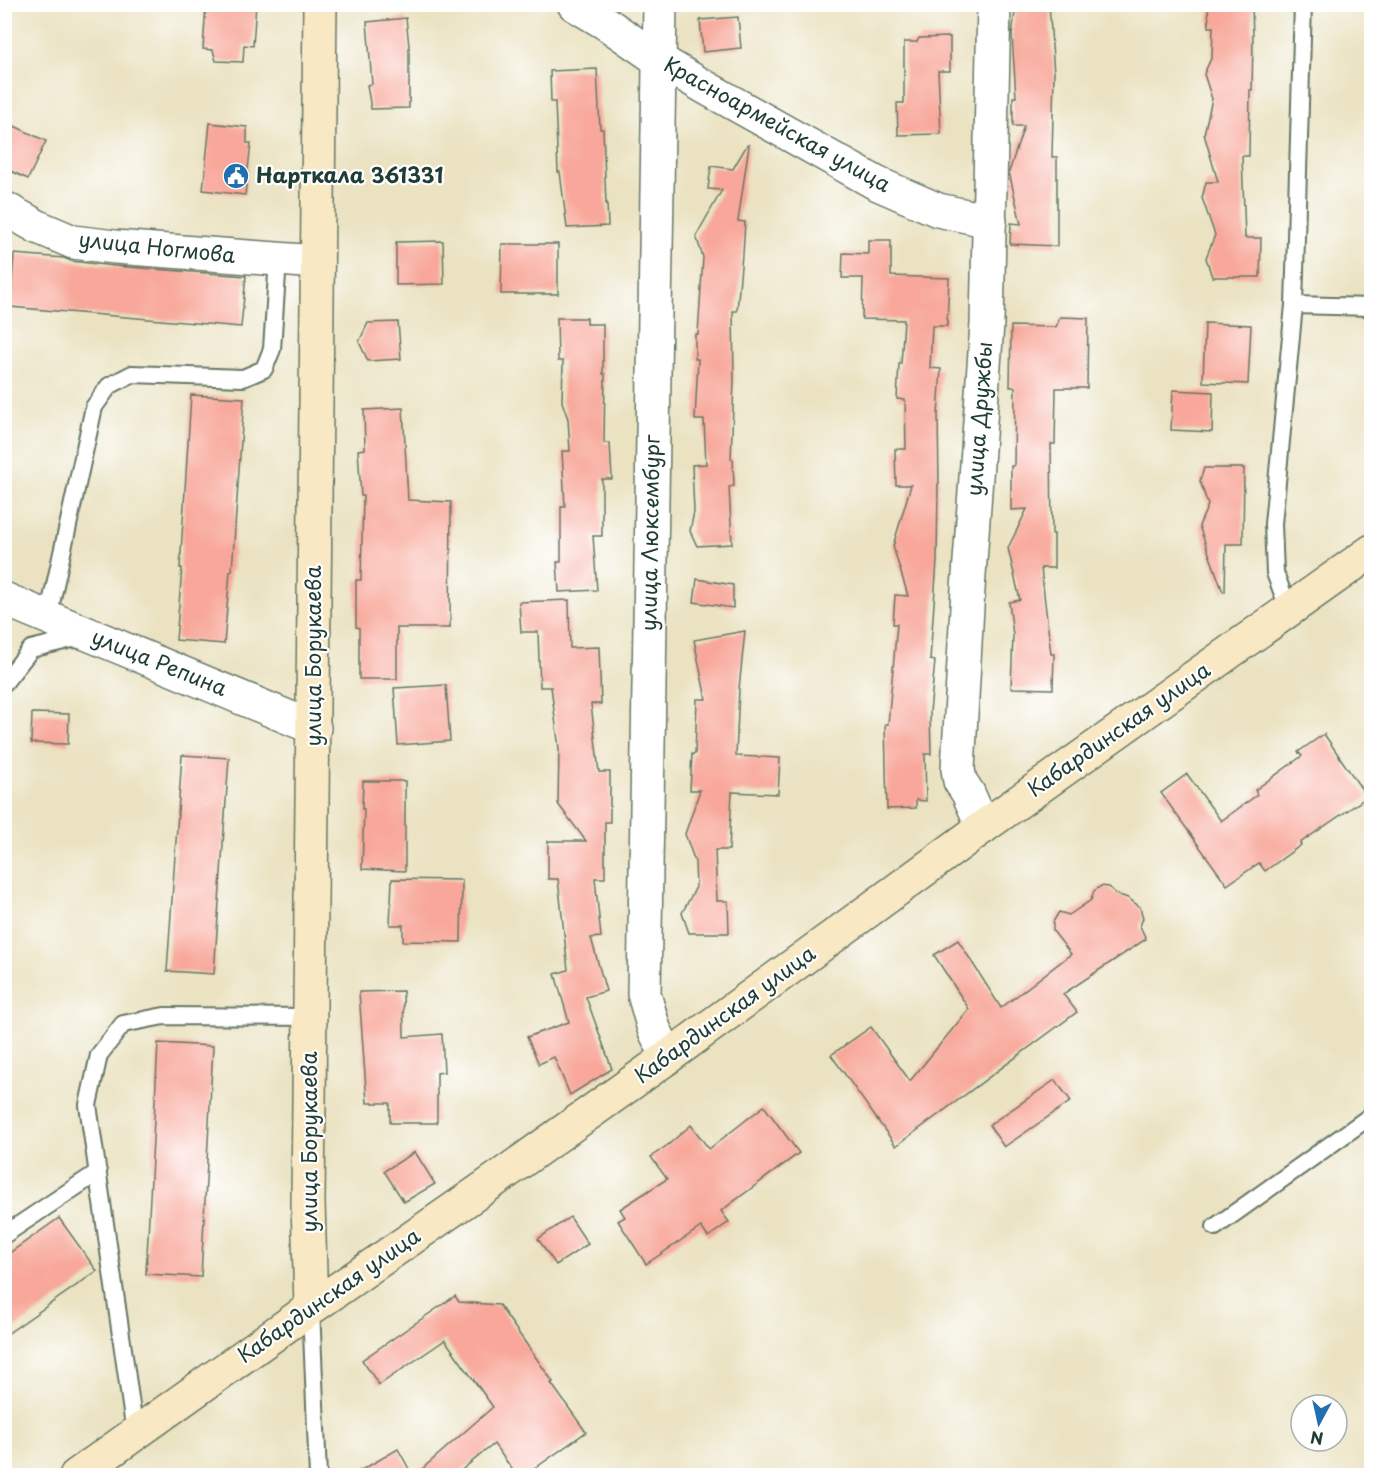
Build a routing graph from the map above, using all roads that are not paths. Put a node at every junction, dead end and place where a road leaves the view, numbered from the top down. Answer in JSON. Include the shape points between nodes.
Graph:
{"nodes":[{"id":1,"x":320,"y":4,"type":"edge"},
{"id":2,"x":574,"y":4,"type":"edge"},
{"id":3,"x":660,"y":4,"type":"edge"},
{"id":4,"x":994,"y":4,"type":"edge"},
{"id":5,"x":1303,"y":4,"type":"edge"},
{"id":6,"x":659,"y":60,"type":"junction"},
{"id":7,"x":4,"y":208,"type":"edge"},
{"id":8,"x":990,"y":221,"type":"junction"},
{"id":9,"x":278,"y":259,"type":"junction"},
{"id":10,"x":317,"y":262,"type":"junction"},
{"id":11,"x":1294,"y":305,"type":"junction"},
{"id":12,"x":1371,"y":307,"type":"edge"},
{"id":13,"x":1371,"y":551,"type":"edge"},
{"id":14,"x":4,"y":599,"type":"edge"},
{"id":15,"x":1289,"y":610,"type":"junction"},
{"id":16,"x":48,"y":617,"type":"junction"},
{"id":17,"x":108,"y":642,"type":"junction"},
{"id":18,"x":4,"y":683,"type":"edge"},
{"id":19,"x":314,"y":728,"type":"junction"},
{"id":20,"x":983,"y":827,"type":"junction"},
{"id":21,"x":311,"y":1017,"type":"junction"},
{"id":22,"x":668,"y":1058,"type":"junction"},
{"id":23,"x":1371,"y":1115,"type":"edge"},
{"id":24,"x":98,"y":1172,"type":"junction"},
{"id":25,"x":1215,"y":1227,"type":"dead end"},
{"id":26,"x":4,"y":1235,"type":"edge"},
{"id":27,"x":311,"y":1308,"type":"junction"},
{"id":28,"x":135,"y":1433,"type":"junction"},
{"id":29,"x":76,"y":1476,"type":"edge"},
{"id":30,"x":318,"y":1476,"type":"edge"}],
"edges":[{"from":1,"to":10,"type":"main road","name":"улица Борукаева"},
{"from":2,"to":6,"type":"street","name":"Красноармейская улица"},
{"from":3,"to":6,"type":"street","name":"улица Люксембург"},
{"from":4,"to":8,"type":"street","name":"улица Дружбы"},
{"from":5,"to":11,"type":"lane"},
{"from":6,"to":8,"type":"street","name":"Красноармейская улица","via":[[876,183],[938,210]]},
{"from":6,"to":22,"type":"street","name":"улица Люксембург","via":[[644,994]]},
{"from":7,"to":9,"type":"street","name":"улица Ногмова","via":[[74,242]]},
{"from":8,"to":20,"type":"street","name":"улица Дружбы","via":[[987,324],[958,769]]},
{"from":9,"to":10,"type":"street","name":"улица Ногмова"},
{"from":9,"to":16,"type":"lane","via":[[272,349],[264,369],[243,378],[132,374],[109,386],[94,407]]},
{"from":10,"to":19,"type":"main road","name":"улица Борукаева"},
{"from":11,"to":12,"type":"lane"},
{"from":11,"to":15,"type":"lane","via":[[1273,524],[1275,573]]},
{"from":13,"to":15,"type":"main road","name":"Кабардинская улица"},
{"from":14,"to":16,"type":"street","name":"улица Репина"},
{"from":15,"to":20,"type":"main road","name":"Кабардинская улица"},
{"from":16,"to":17,"type":"street","name":"улица Репина"},
{"from":17,"to":18,"type":"lane","via":[[72,639],[31,649]]},
{"from":17,"to":19,"type":"street","name":"улица Репина"},
{"from":19,"to":21,"type":"main road","name":"улица Борукаева"},
{"from":20,"to":22,"type":"main road","name":"Кабардинская улица"},
{"from":21,"to":24,"type":"lane","via":[[164,1016],[123,1024],[99,1055],[88,1105]]},
{"from":21,"to":27,"type":"main road","name":"улица Борукаева"},
{"from":22,"to":27,"type":"main road","name":"Кабардинская улица"},
{"from":23,"to":25,"type":"lane"},
{"from":24,"to":26,"type":"lane"},
{"from":24,"to":28,"type":"lane"},
{"from":27,"to":28,"type":"main road","name":"Кабардинская улица"},
{"from":27,"to":30,"type":"lane"},
{"from":28,"to":29,"type":"main road","name":"Кабардинская улица"}]}
